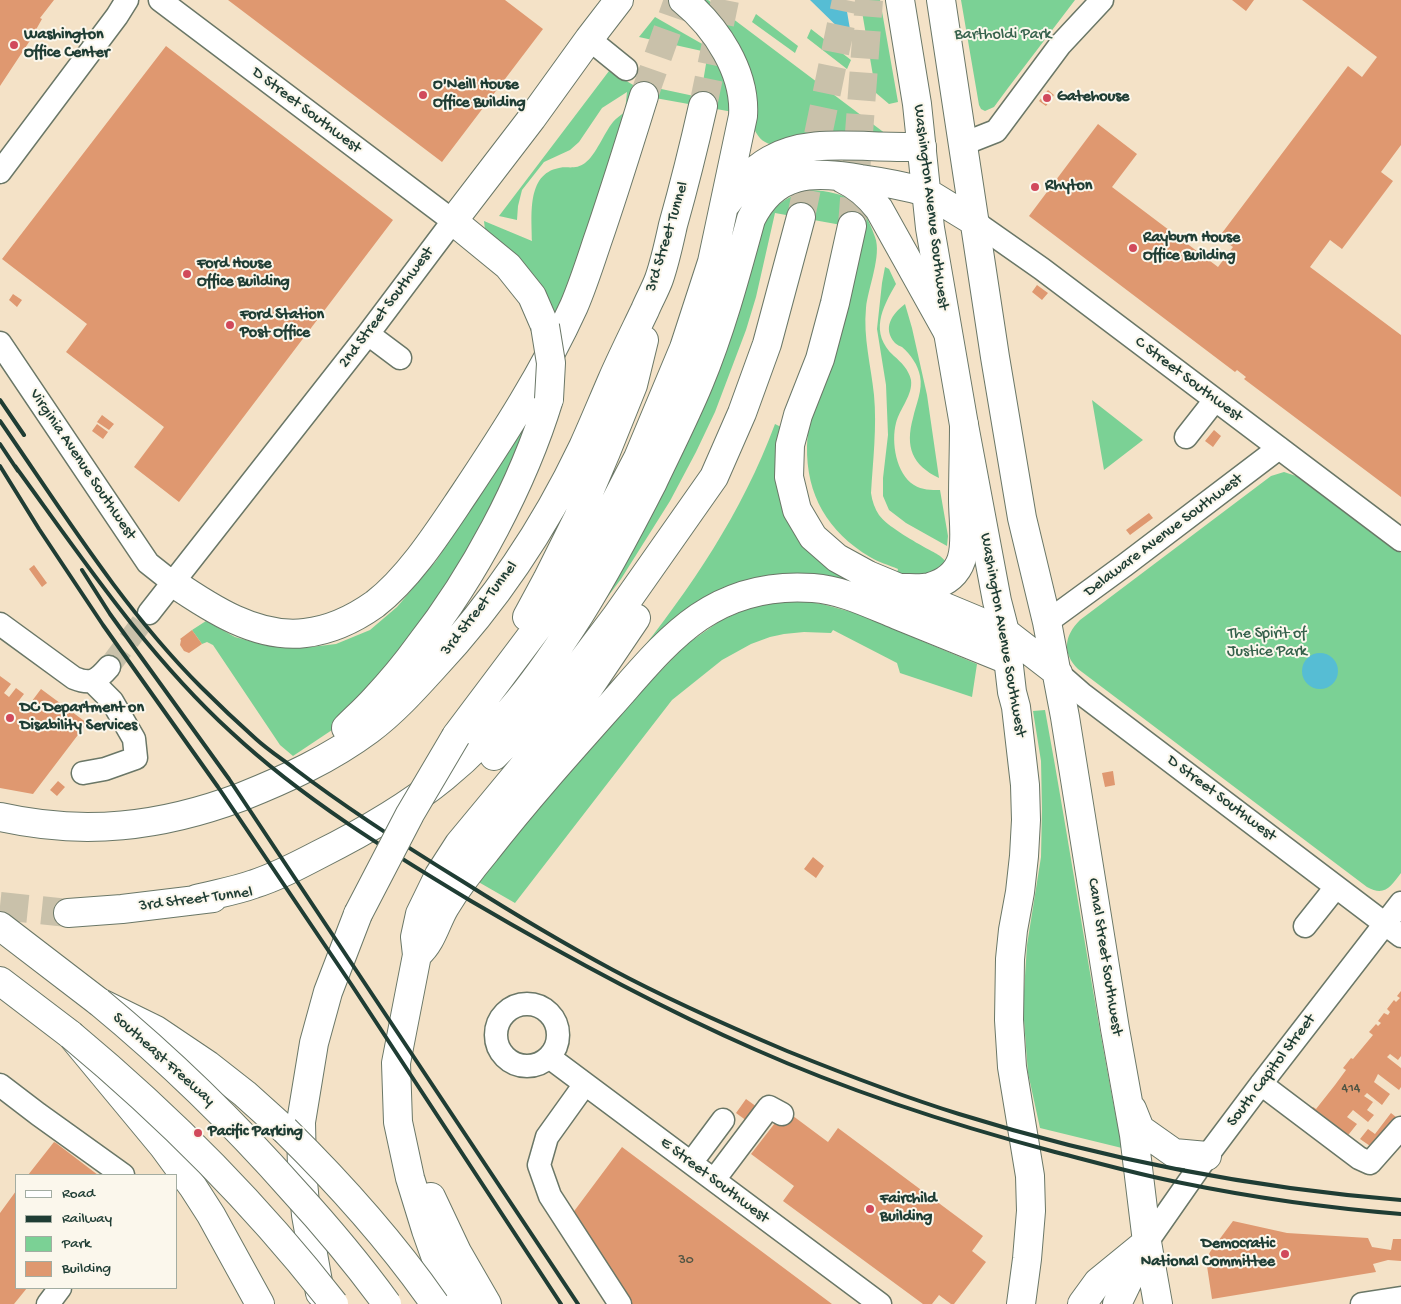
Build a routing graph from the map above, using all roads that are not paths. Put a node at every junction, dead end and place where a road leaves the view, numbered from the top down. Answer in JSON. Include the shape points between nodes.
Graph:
{"nodes":[{"id":1,"x":127,"y":0,"type":"edge"},
{"id":2,"x":160,"y":0,"type":"edge"},
{"id":3,"x":619,"y":0,"type":"edge"},
{"id":4,"x":683,"y":0,"type":"edge"},
{"id":5,"x":900,"y":0,"type":"edge"},
{"id":6,"x":940,"y":0,"type":"edge"},
{"id":7,"x":1102,"y":0,"type":"edge"},
{"id":8,"x":589,"y":39,"type":"junction"},
{"id":9,"x":626,"y":69,"type":"dead end"},
{"id":10,"x":644,"y":96,"type":"tunnel mouth"},
{"id":11,"x":703,"y":106,"type":"tunnel mouth"},
{"id":12,"x":963,"y":144,"type":"junction"},
{"id":13,"x":922,"y":147,"type":"junction"},
{"id":14,"x":0,"y":172,"type":"edge"},
{"id":15,"x":832,"y":174,"type":"junction"},
{"id":16,"x":926,"y":192,"type":"junction"},
{"id":17,"x":725,"y":206,"type":"junction"},
{"id":18,"x":801,"y":217,"type":"tunnel mouth"},
{"id":19,"x":453,"y":222,"type":"junction"},
{"id":20,"x":975,"y":222,"type":"junction"},
{"id":21,"x":852,"y":226,"type":"tunnel mouth"},
{"id":22,"x":658,"y":280,"type":"junction"},
{"id":23,"x":947,"y":332,"type":"junction"},
{"id":24,"x":368,"y":334,"type":"junction"},
{"id":25,"x":0,"y":343,"type":"edge"},
{"id":26,"x":400,"y":358,"type":"dead end"},
{"id":27,"x":1215,"y":400,"type":"junction"},
{"id":28,"x":964,"y":425,"type":"junction"},
{"id":29,"x":1186,"y":437,"type":"dead end"},
{"id":30,"x":1279,"y":448,"type":"junction"},
{"id":31,"x":714,"y":477,"type":"junction"},
{"id":32,"x":1401,"y":540,"type":"edge"},
{"id":33,"x":172,"y":582,"type":"junction"},
{"id":34,"x":900,"y":588,"type":"junction"},
{"id":35,"x":149,"y":613,"type":"tunnel mouth"},
{"id":36,"x":1047,"y":622,"type":"junction"},
{"id":37,"x":0,"y":624,"type":"edge"},
{"id":38,"x":1005,"y":632,"type":"junction"},
{"id":39,"x":1008,"y":660,"type":"junction"},
{"id":40,"x":1058,"y":673,"type":"junction"},
{"id":41,"x":456,"y":736,"type":"junction"},
{"id":42,"x":312,"y":766,"type":"junction"},
{"id":43,"x":83,"y":773,"type":"dead end"},
{"id":44,"x":0,"y":817,"type":"edge"},
{"id":45,"x":1336,"y":887,"type":"junction"},
{"id":46,"x":196,"y":899,"type":"junction"},
{"id":47,"x":1401,"y":903,"type":"edge"},
{"id":48,"x":68,"y":913,"type":"tunnel mouth"},
{"id":49,"x":0,"y":926,"type":"edge"},
{"id":50,"x":1305,"y":926,"type":"dead end"},
{"id":51,"x":1393,"y":930,"type":"edge"},
{"id":52,"x":417,"y":955,"type":"junction"},
{"id":53,"x":0,"y":981,"type":"edge"},
{"id":54,"x":99,"y":1002,"type":"junction"},
{"id":55,"x":71,"y":1035,"type":"junction"},
{"id":56,"x":549,"y":1057,"type":"dead end"},
{"id":57,"x":396,"y":1062,"type":"junction"},
{"id":58,"x":585,"y":1084,"type":"junction"},
{"id":59,"x":1261,"y":1084,"type":"junction"},
{"id":60,"x":0,"y":1085,"type":"edge"},
{"id":61,"x":1127,"y":1095,"type":"junction"},
{"id":62,"x":782,"y":1114,"type":"dead end"},
{"id":63,"x":723,"y":1120,"type":"dead end"},
{"id":64,"x":1401,"y":1128,"type":"edge"},
{"id":65,"x":1207,"y":1156,"type":"junction"},
{"id":66,"x":691,"y":1163,"type":"junction"},
{"id":67,"x":122,"y":1174,"type":"edge"},
{"id":68,"x":714,"y":1180,"type":"junction"},
{"id":69,"x":1147,"y":1242,"type":"junction"},
{"id":70,"x":59,"y":1289,"type":"edge"},
{"id":71,"x":1401,"y":1298,"type":"edge"},
{"id":72,"x":48,"y":1304,"type":"edge"},
{"id":73,"x":260,"y":1304,"type":"edge"},
{"id":74,"x":322,"y":1304,"type":"edge"},
{"id":75,"x":334,"y":1304,"type":"edge"},
{"id":76,"x":387,"y":1304,"type":"edge"},
{"id":77,"x":435,"y":1304,"type":"edge"},
{"id":78,"x":460,"y":1304,"type":"edge"},
{"id":79,"x":486,"y":1304,"type":"edge"},
{"id":80,"x":620,"y":1304,"type":"edge"},
{"id":81,"x":880,"y":1304,"type":"edge"},
{"id":82,"x":1021,"y":1304,"type":"edge"},
{"id":83,"x":1082,"y":1304,"type":"edge"},
{"id":84,"x":1117,"y":1304,"type":"edge"},
{"id":85,"x":1158,"y":1304,"type":"edge"},
{"id":86,"x":1362,"y":1304,"type":"edge"}],
"edges":[{"from":1,"to":14,"type":"street"},
{"from":2,"to":19,"type":"street","name":"D Street Southwest"},
{"from":3,"to":8,"type":"main road","name":"2nd Street Southwest"},
{"from":4,"to":17,"type":"main road","via":[[712,29],[742,91],[743,116]]},
{"from":5,"to":13,"type":"main road","name":"Washington Avenue Southwest"},
{"from":6,"to":12,"type":"main road"},
{"from":7,"to":12,"type":"street","via":[[1060,45],[996,131]]},
{"from":8,"to":9,"type":"street"},
{"from":8,"to":19,"type":"main road","name":"2nd Street Southwest"},
{"from":10,"to":33,"type":"main road","via":[[608,212],[574,305],[556,343],[483,466],[403,577],[359,615],[346,622],[304,633],[264,629],[241,622]]},
{"from":11,"to":22,"type":"main road","name":"3rd Street Tunnel"},
{"from":12,"to":13,"type":"main road"},
{"from":12,"to":20,"type":"main road"},
{"from":13,"to":16,"type":"main road","name":"Washington Avenue Southwest"},
{"from":13,"to":17,"type":"main road","via":[[831,145],[796,150],[758,168]]},
{"from":15,"to":16,"type":"main road"},
{"from":15,"to":23,"type":"main road","via":[[858,187],[879,209]]},
{"from":15,"to":46,"type":"main road","via":[[787,181],[775,188],[757,208],[717,334],[677,434],[597,588],[504,720],[444,777],[396,812],[281,873],[254,884]]},
{"from":16,"to":20,"type":"main road"},
{"from":16,"to":23,"type":"main road","name":"Washington Avenue Southwest"},
{"from":17,"to":41,"type":"main road","via":[[712,262],[684,348],[620,495],[553,607]]},
{"from":18,"to":31,"type":"main road","name":"3rd Street Tunnel","via":[[768,344]]},
{"from":19,"to":24,"type":"street","name":"2nd Street Southwest"},
{"from":19,"to":42,"type":"main road","bridge":true,"via":[[508,266],[532,296],[545,326],[551,364],[549,399],[521,474],[468,576],[420,646]]},
{"from":20,"to":27,"type":"street","name":"C Street Southwest"},
{"from":20,"to":36,"type":"main road","via":[[1022,518]]},
{"from":21,"to":34,"type":"main road","via":[[820,358],[790,445],[789,477],[797,510],[813,537],[837,558]]},
{"from":22,"to":41,"type":"main road","via":[[633,385],[578,518],[513,642]]},
{"from":22,"to":42,"type":"main road","name":"3rd Street Tunnel","via":[[583,448],[514,568],[447,654],[396,707],[370,729]]},
{"from":23,"to":28,"type":"main road","name":"Washington Avenue Southwest"},
{"from":24,"to":26,"type":"street"},
{"from":24,"to":33,"type":"street","name":"2nd Street Southwest"},
{"from":25,"to":33,"type":"street","name":"Virginia Avenue Southwest","via":[[148,563]]},
{"from":27,"to":29,"type":"street"},
{"from":27,"to":30,"type":"street","name":"C Street Southwest"},
{"from":28,"to":34,"type":"main road","via":[[964,552],[946,580],[928,588]]},
{"from":28,"to":38,"type":"main road","name":"Washington Avenue Southwest"},
{"from":30,"to":32,"type":"street","name":"C Street Southwest"},
{"from":30,"to":36,"type":"street","name":"Delaware Avenue Southwest"},
{"from":31,"to":46,"type":"main road","name":"3rd Street Tunnel","via":[[572,675],[470,779],[403,828],[336,865],[259,893]]},
{"from":31,"to":52,"type":"main road","via":[[669,568],[590,686],[459,844],[439,875],[420,914],[415,937]]},
{"from":33,"to":35,"type":"street","name":"2nd Street Southwest"},
{"from":34,"to":38,"type":"main road"},
{"from":36,"to":40,"type":"main road"},
{"from":37,"to":43,"type":"street","via":[[74,678],[85,682],[100,674],[110,700],[134,739],[136,758]]},
{"from":38,"to":39,"type":"main road","name":"Washington Avenue Southwest"},
{"from":38,"to":40,"type":"main road"},
{"from":39,"to":40,"type":"main road"},
{"from":39,"to":52,"type":"main road","via":[[840,593],[790,587],[731,599],[700,616],[673,637],[565,757],[465,878],[425,948]]},
{"from":39,"to":82,"type":"main road","name":"Washington Avenue Southwest","via":[[1021,747],[1026,820],[1010,959],[1009,1020],[1012,1068],[1030,1176],[1031,1211]]},
{"from":40,"to":45,"type":"street","name":"D Street Southwest"},
{"from":40,"to":61,"type":"main road","name":"Canal Street Southwest"},
{"from":41,"to":74,"type":"main road","bridge":true,"via":[[410,814],[358,914],[314,1043],[301,1122],[302,1170],[306,1215]]},
{"from":42,"to":44,"type":"main road","name":"3rd Street Tunnel","via":[[271,785],[180,817],[79,828],[43,826]]},
{"from":45,"to":50,"type":"street"},
{"from":45,"to":51,"type":"street","name":"D Street Southwest"},
{"from":46,"to":48,"type":"main road","name":"3rd Street Tunnel"},
{"from":47,"to":51,"type":"street","name":"South Capitol Street"},
{"from":49,"to":54,"type":"main road","name":"Southeast Freeway"},
{"from":51,"to":59,"type":"street","name":"South Capitol Street"},
{"from":52,"to":57,"type":"main road"},
{"from":53,"to":55,"type":"main road"},
{"from":54,"to":76,"type":"main road","name":"Southeast Freeway","bridge":true,"via":[[189,1082],[268,1161]]},
{"from":54,"to":77,"type":"main road","bridge":true,"via":[[179,1045],[226,1078],[266,1112],[352,1200]]},
{"from":55,"to":73,"type":"main road","bridge":true,"via":[[188,1180],[220,1230]]},
{"from":55,"to":75,"type":"main road","bridge":true,"via":[[133,1088],[211,1163]]},
{"from":56,"to":58,"type":"street","name":"E Street Southwest"},
{"from":57,"to":78,"type":"main road","via":[[398,1122],[410,1178],[437,1260]]},
{"from":57,"to":79,"type":"main road","via":[[406,1119],[424,1180],[457,1252]]},
{"from":58,"to":66,"type":"street","name":"E Street Southwest"},
{"from":58,"to":80,"type":"street","via":[[547,1137],[540,1166],[550,1196]]},
{"from":59,"to":64,"type":"street","via":[[1370,1163]]},
{"from":59,"to":65,"type":"street","name":"South Capitol Street"},
{"from":60,"to":67,"type":"street"},
{"from":61,"to":65,"type":"main road","via":[[1140,1129],[1174,1153]]},
{"from":61,"to":69,"type":"main road","name":"Canal Street Southwest"},
{"from":62,"to":68,"type":"street","via":[[769,1107]]},
{"from":63,"to":66,"type":"street"},
{"from":65,"to":69,"type":"street","name":"South Capitol Street"},
{"from":66,"to":68,"type":"street","name":"E Street Southwest"},
{"from":68,"to":81,"type":"street","name":"E Street Southwest"},
{"from":69,"to":83,"type":"main road","via":[[1098,1282]]},
{"from":69,"to":84,"type":"main road"},
{"from":69,"to":85,"type":"main road","name":"Canal Street Southwest"},
{"from":70,"to":72,"type":"street"},
{"from":71,"to":86,"type":"street"}]}
